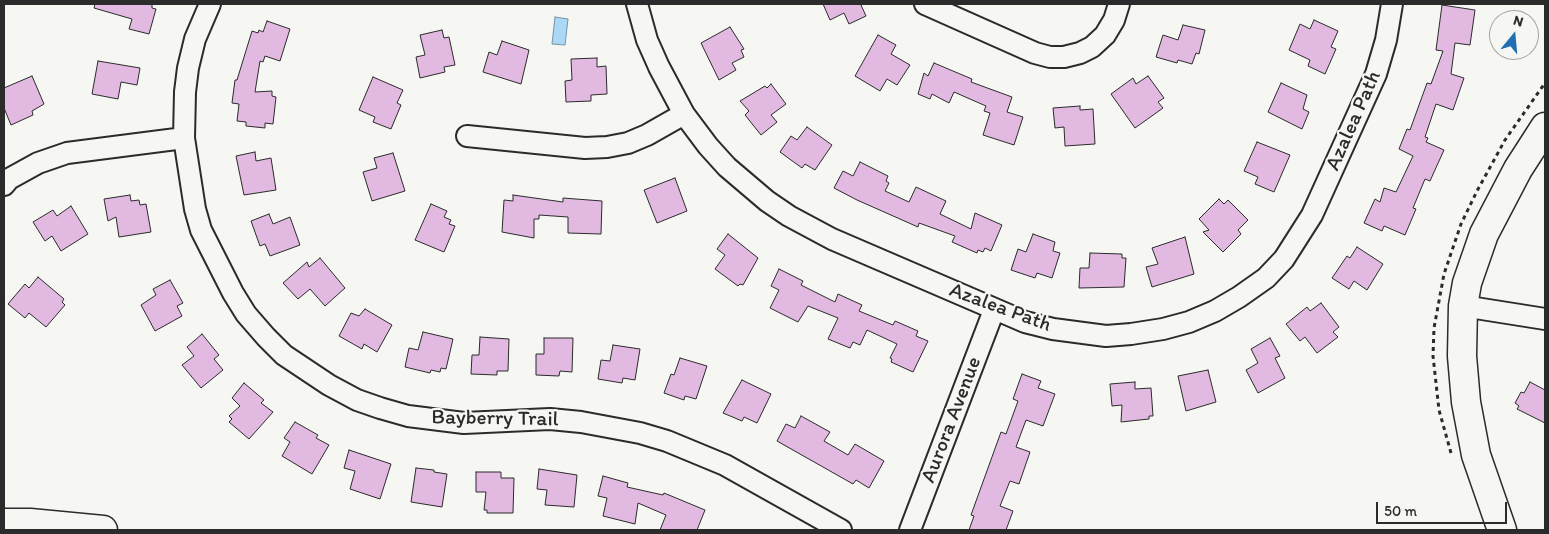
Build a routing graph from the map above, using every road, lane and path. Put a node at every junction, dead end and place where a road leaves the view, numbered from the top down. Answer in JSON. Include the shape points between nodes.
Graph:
{"nodes":[{"id":1,"x":210,"y":4,"type":"edge"},
{"id":2,"x":637,"y":4,"type":"edge"},
{"id":3,"x":925,"y":4,"type":"edge"},
{"id":4,"x":1119,"y":4,"type":"edge"},
{"id":5,"x":1392,"y":4,"type":"edge"},
{"id":6,"x":684,"y":114,"type":"junction"},
{"id":7,"x":1545,"y":127,"type":"edge"},
{"id":8,"x":467,"y":136,"type":"dead end"},
{"id":9,"x":184,"y":138,"type":"junction"},
{"id":10,"x":4,"y":184,"type":"edge"},
{"id":11,"x":1463,"y":306,"type":"junction"},
{"id":12,"x":994,"y":310,"type":"junction"},
{"id":13,"x":1545,"y":319,"type":"edge"},
{"id":14,"x":4,"y":523,"type":"edge"},
{"id":15,"x":103,"y":530,"type":"edge"},
{"id":16,"x":841,"y":530,"type":"edge"},
{"id":17,"x":910,"y":530,"type":"edge"},
{"id":18,"x":1502,"y":530,"type":"edge"}],
"edges":[{"from":1,"to":9,"type":"street","name":"Bayberry Trail","via":[[195,38],[188,68]]},
{"from":2,"to":6,"type":"street","name":"Azalea Path","via":[[647,40]]},
{"from":3,"to":4,"type":"street","via":[[1035,53],[1064,57],[1080,54],[1105,35]]},
{"from":5,"to":12,"type":"street","name":"Azalea Path","via":[[1376,74],[1312,215],[1284,259],[1266,278],[1215,311],[1189,322],[1131,334],[1106,336],[1053,330]]},
{"from":6,"to":8,"type":"street","via":[[647,135],[607,147],[585,148]]},
{"from":6,"to":12,"type":"street","name":"Azalea Path","via":[[728,167],[767,202],[789,216],[832,239]]},
{"from":7,"to":11,"type":"main road","via":[[1518,169],[1484,234],[1467,283]]},
{"from":9,"to":10,"type":"street","via":[[67,152],[38,162]]},
{"from":9,"to":16,"type":"street","name":"Bayberry Trail","via":[[201,230],[233,293],[246,314],[278,349],[329,386],[357,400],[408,416],[464,423],[550,419],[640,433],[725,465]]},
{"from":11,"to":13,"type":"street"},
{"from":11,"to":18,"type":"main road","via":[[1462,356],[1466,402],[1476,455]]},
{"from":12,"to":17,"type":"street","name":"Aurora Avenue"},
{"from":14,"to":15,"type":"main road"}]}
